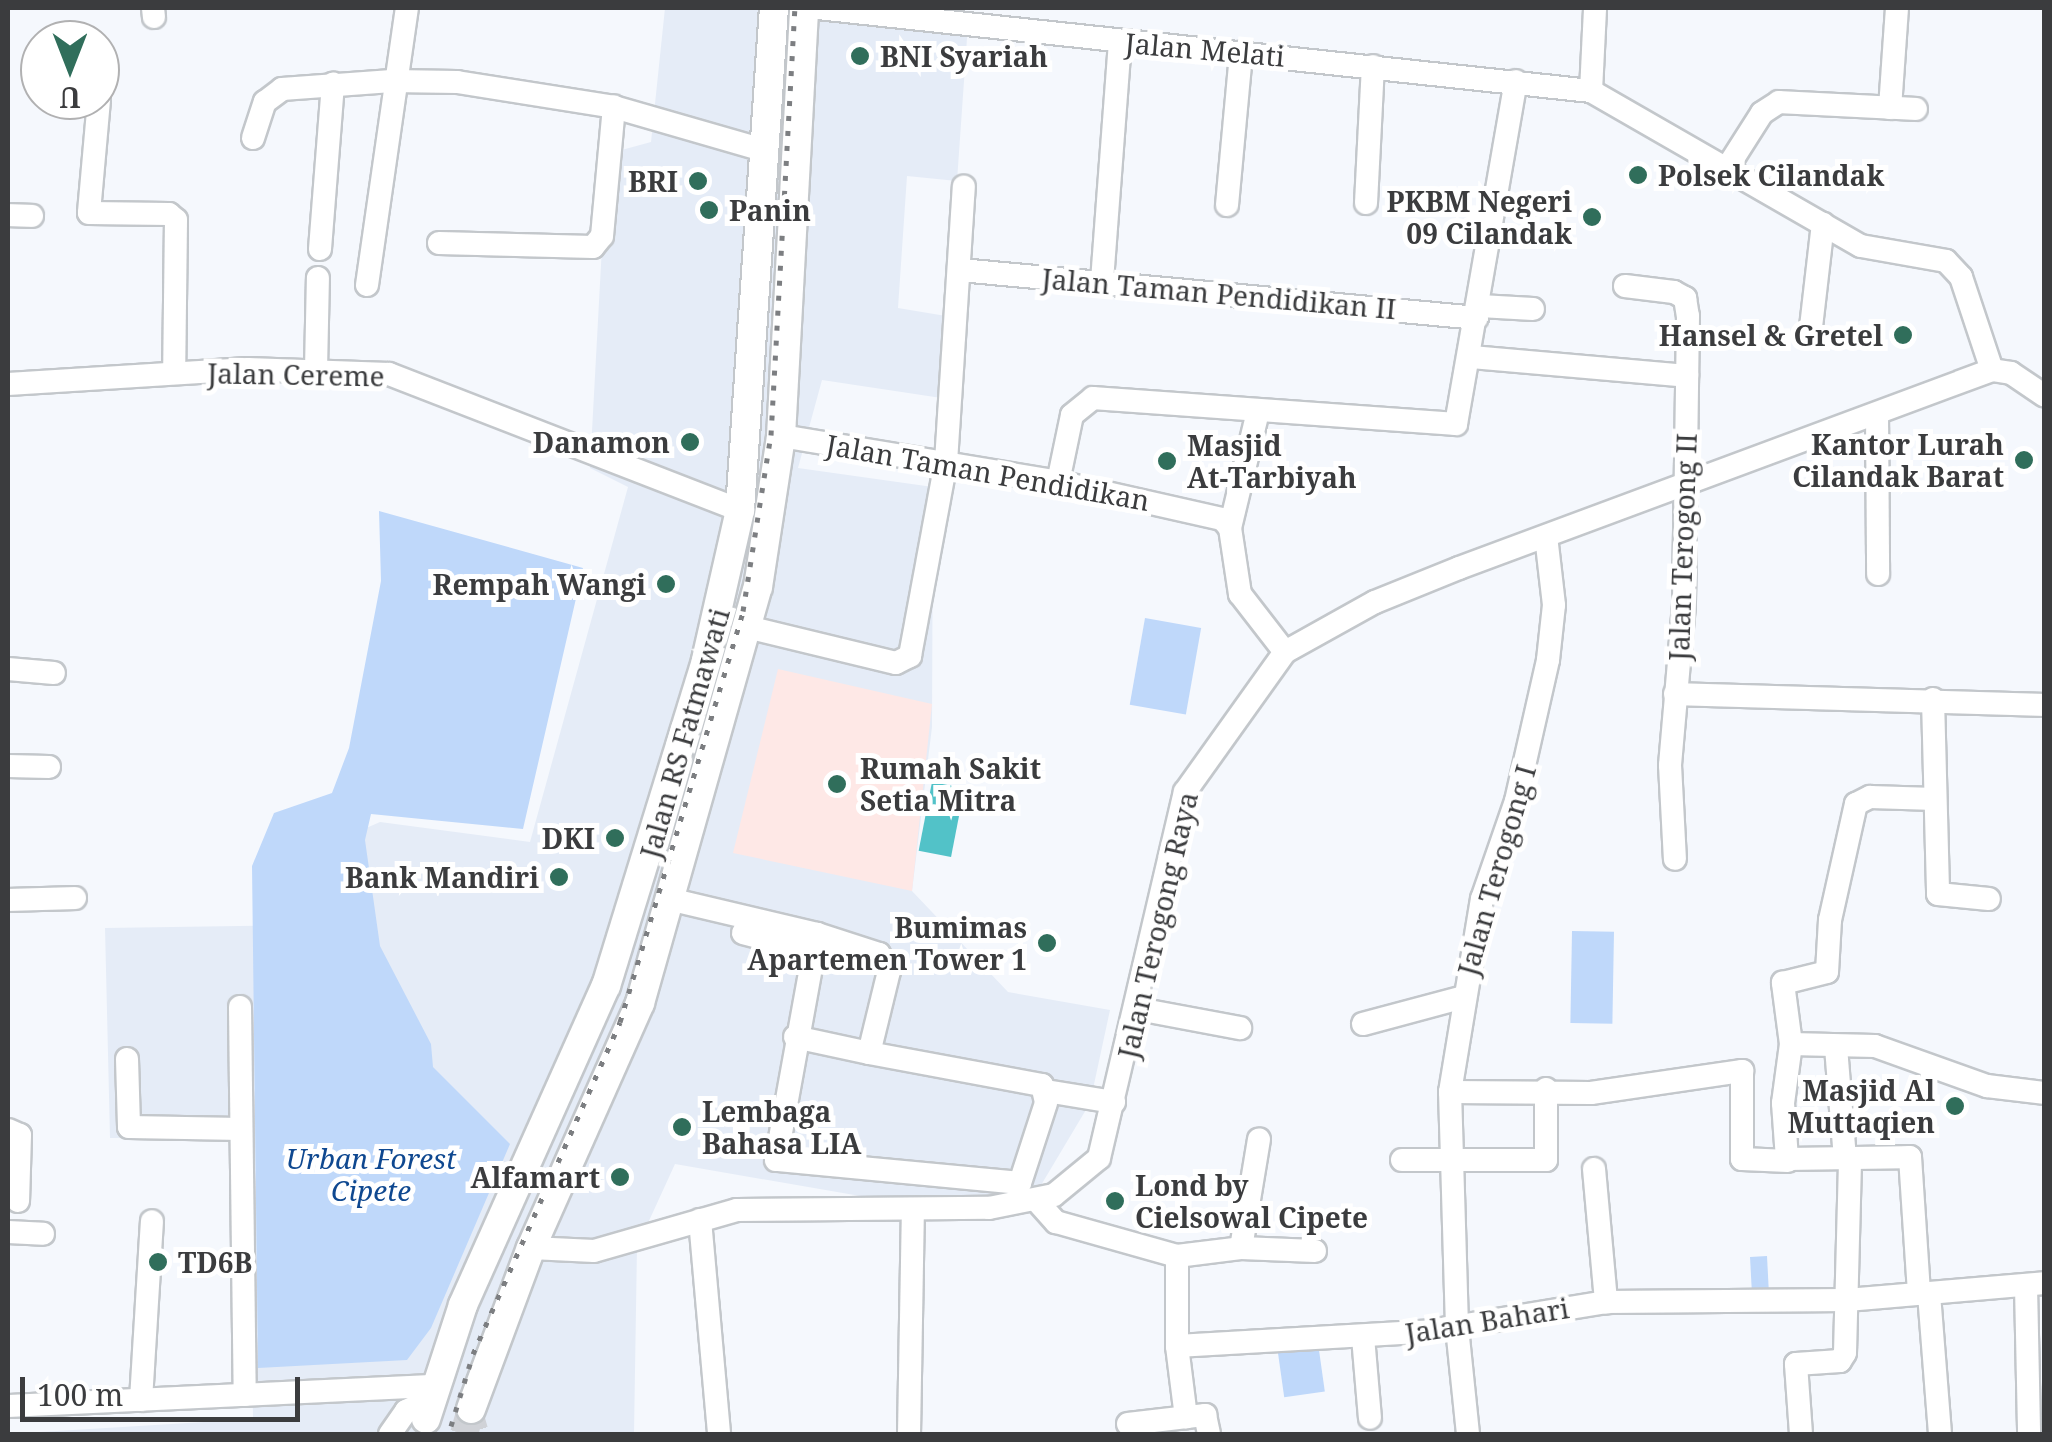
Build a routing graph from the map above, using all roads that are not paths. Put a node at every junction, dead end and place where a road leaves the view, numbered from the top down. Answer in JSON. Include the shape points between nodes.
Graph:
{"nodes":[{"id":1,"x":407,"y":8,"type":"edge"},
{"id":2,"x":774,"y":8,"type":"edge"},
{"id":3,"x":804,"y":8,"type":"edge"},
{"id":4,"x":818,"y":8,"type":"edge"},
{"id":5,"x":1594,"y":8,"type":"edge"},
{"id":6,"x":1897,"y":8,"type":"edge"},
{"id":7,"x":1120,"y":41,"type":"junction"},
{"id":8,"x":1241,"y":53,"type":"junction"},
{"id":9,"x":1374,"y":66,"type":"junction"},
{"id":10,"x":392,"y":80,"type":"junction"},
{"id":11,"x":1516,"y":81,"type":"junction"},
{"id":12,"x":332,"y":84,"type":"junction"},
{"id":13,"x":1591,"y":91,"type":"junction"},
{"id":14,"x":614,"y":107,"type":"junction"},
{"id":15,"x":1890,"y":108,"type":"junction"},
{"id":16,"x":1916,"y":109,"type":"dead end"},
{"id":17,"x":97,"y":120,"type":"edge"},
{"id":18,"x":253,"y":138,"type":"dead end"},
{"id":19,"x":763,"y":150,"type":"junction"},
{"id":20,"x":1727,"y":168,"type":"junction"},
{"id":21,"x":964,"y":187,"type":"dead end"},
{"id":22,"x":1366,"y":204,"type":"dead end"},
{"id":23,"x":1227,"y":205,"type":"dead end"},
{"id":24,"x":8,"y":215,"type":"edge"},
{"id":25,"x":32,"y":216,"type":"dead end"},
{"id":26,"x":1823,"y":224,"type":"junction"},
{"id":27,"x":439,"y":243,"type":"dead end"},
{"id":28,"x":320,"y":249,"type":"dead end"},
{"id":29,"x":960,"y":270,"type":"junction"},
{"id":30,"x":318,"y":278,"type":"dead end"},
{"id":31,"x":1102,"y":282,"type":"junction"},
{"id":32,"x":367,"y":285,"type":"dead end"},
{"id":33,"x":1625,"y":286,"type":"dead end"},
{"id":34,"x":754,"y":297,"type":"junction"},
{"id":35,"x":788,"y":299,"type":"junction"},
{"id":36,"x":1533,"y":309,"type":"dead end"},
{"id":37,"x":1479,"y":312,"type":"junction"},
{"id":38,"x":1811,"y":327,"type":"dead end"},
{"id":39,"x":1471,"y":357,"type":"junction"},
{"id":40,"x":316,"y":370,"type":"junction"},
{"id":41,"x":1992,"y":370,"type":"junction"},
{"id":42,"x":174,"y":373,"type":"junction"},
{"id":43,"x":1688,"y":376,"type":"junction"},
{"id":44,"x":8,"y":384,"type":"edge"},
{"id":45,"x":2044,"y":395,"type":"edge"},
{"id":46,"x":1258,"y":412,"type":"junction"},
{"id":47,"x":1876,"y":414,"type":"junction"},
{"id":48,"x":781,"y":436,"type":"junction"},
{"id":49,"x":946,"y":462,"type":"junction"},
{"id":50,"x":1058,"y":482,"type":"junction"},
{"id":51,"x":1684,"y":488,"type":"junction"},
{"id":52,"x":740,"y":510,"type":"junction"},
{"id":53,"x":1230,"y":528,"type":"junction"},
{"id":54,"x":1546,"y":536,"type":"junction"},
{"id":55,"x":1878,"y":574,"type":"dead end"},
{"id":56,"x":747,"y":627,"type":"junction"},
{"id":57,"x":1284,"y":652,"type":"junction"},
{"id":58,"x":8,"y":670,"type":"edge"},
{"id":59,"x":54,"y":673,"type":"dead end"},
{"id":60,"x":1675,"y":694,"type":"junction"},
{"id":61,"x":1934,"y":699,"type":"junction"},
{"id":62,"x":2044,"y":705,"type":"edge"},
{"id":63,"x":8,"y":766,"type":"edge"},
{"id":64,"x":49,"y":766,"type":"dead end"},
{"id":65,"x":1935,"y":798,"type":"junction"},
{"id":66,"x":1675,"y":859,"type":"dead end"},
{"id":67,"x":75,"y":898,"type":"dead end"},
{"id":68,"x":1989,"y":899,"type":"dead end"},
{"id":69,"x":8,"y":900,"type":"edge"},
{"id":70,"x":671,"y":907,"type":"junction"},
{"id":71,"x":815,"y":942,"type":"junction"},
{"id":72,"x":1460,"y":998,"type":"junction"},
{"id":73,"x":240,"y":1007,"type":"dead end"},
{"id":74,"x":1138,"y":1009,"type":"junction"},
{"id":75,"x":1364,"y":1024,"type":"dead end"},
{"id":76,"x":1240,"y":1028,"type":"dead end"},
{"id":77,"x":795,"y":1037,"type":"junction"},
{"id":78,"x":1791,"y":1044,"type":"junction"},
{"id":79,"x":1836,"y":1046,"type":"junction"},
{"id":80,"x":869,"y":1054,"type":"junction"},
{"id":81,"x":127,"y":1059,"type":"dead end"},
{"id":82,"x":1742,"y":1072,"type":"junction"},
{"id":83,"x":1787,"y":1074,"type":"junction"},
{"id":84,"x":1546,"y":1090,"type":"junction"},
{"id":85,"x":1450,"y":1092,"type":"junction"},
{"id":86,"x":2044,"y":1092,"type":"edge"},
{"id":87,"x":1046,"y":1097,"type":"junction"},
{"id":88,"x":1113,"y":1108,"type":"junction"},
{"id":89,"x":241,"y":1128,"type":"junction"},
{"id":90,"x":8,"y":1130,"type":"edge"},
{"id":91,"x":1260,"y":1139,"type":"dead end"},
{"id":92,"x":1848,"y":1158,"type":"junction"},
{"id":93,"x":1402,"y":1160,"type":"dead end"},
{"id":94,"x":1452,"y":1162,"type":"junction"},
{"id":95,"x":1788,"y":1162,"type":"junction"},
{"id":96,"x":1594,"y":1169,"type":"dead end"},
{"id":97,"x":1036,"y":1200,"type":"junction"},
{"id":98,"x":18,"y":1202,"type":"dead end"},
{"id":99,"x":913,"y":1208,"type":"junction"},
{"id":100,"x":700,"y":1220,"type":"junction"},
{"id":101,"x":152,"y":1221,"type":"dead end"},
{"id":102,"x":8,"y":1232,"type":"edge"},
{"id":103,"x":43,"y":1234,"type":"dead end"},
{"id":104,"x":531,"y":1248,"type":"junction"},
{"id":105,"x":1242,"y":1248,"type":"junction"},
{"id":106,"x":1315,"y":1252,"type":"dead end"},
{"id":107,"x":1178,"y":1256,"type":"junction"},
{"id":108,"x":2035,"y":1285,"type":"edge"},
{"id":109,"x":1924,"y":1294,"type":"junction"},
{"id":110,"x":1847,"y":1300,"type":"junction"},
{"id":111,"x":1606,"y":1302,"type":"junction"},
{"id":112,"x":1457,"y":1326,"type":"junction"},
{"id":113,"x":1363,"y":1337,"type":"junction"},
{"id":114,"x":1177,"y":1346,"type":"junction"},
{"id":115,"x":245,"y":1394,"type":"junction"},
{"id":116,"x":141,"y":1400,"type":"junction"},
{"id":117,"x":432,"y":1401,"type":"junction"},
{"id":118,"x":8,"y":1406,"type":"edge"},
{"id":119,"x":471,"y":1409,"type":"dead end"},
{"id":120,"x":1186,"y":1417,"type":"junction"},
{"id":121,"x":1370,"y":1418,"type":"dead end"},
{"id":122,"x":1128,"y":1424,"type":"dead end"},
{"id":123,"x":390,"y":1434,"type":"edge"},
{"id":124,"x":719,"y":1434,"type":"edge"},
{"id":125,"x":909,"y":1434,"type":"edge"},
{"id":126,"x":1209,"y":1434,"type":"edge"},
{"id":127,"x":1468,"y":1434,"type":"edge"},
{"id":128,"x":1801,"y":1434,"type":"edge"},
{"id":129,"x":1940,"y":1434,"type":"edge"},
{"id":130,"x":2029,"y":1434,"type":"edge"}],
"edges":[{"from":1,"to":10,"type":"street"},
{"from":2,"to":19,"type":"main road","name":"Jalan RS Fatmawati"},
{"from":3,"to":35,"type":"main road","name":"Jalan RS Fatmawati"},
{"from":4,"to":7,"type":"street","name":"Jalan Melati"},
{"from":5,"to":13,"type":"street"},
{"from":6,"to":15,"type":"street"},
{"from":7,"to":8,"type":"street","name":"Jalan Melati"},
{"from":7,"to":31,"type":"street"},
{"from":8,"to":9,"type":"street","name":"Jalan Melati"},
{"from":8,"to":23,"type":"street"},
{"from":9,"to":11,"type":"street","name":"Jalan Melati"},
{"from":9,"to":22,"type":"street"},
{"from":10,"to":12,"type":"street"},
{"from":10,"to":14,"type":"street","via":[[457,82]]},
{"from":10,"to":32,"type":"street"},
{"from":11,"to":13,"type":"street","name":"Jalan Melati"},
{"from":11,"to":37,"type":"street"},
{"from":12,"to":18,"type":"street","via":[[276,92],[264,102]]},
{"from":12,"to":28,"type":"street"},
{"from":13,"to":20,"type":"street"},
{"from":14,"to":19,"type":"street"},
{"from":14,"to":27,"type":"street","via":[[602,236],[592,247]]},
{"from":15,"to":16,"type":"street"},
{"from":15,"to":20,"type":"street","via":[[1779,102],[1762,114]]},
{"from":17,"to":42,"type":"street","via":[[89,213],[176,220]]},
{"from":19,"to":34,"type":"main road","name":"Jalan RS Fatmawati"},
{"from":20,"to":26,"type":"street"},
{"from":21,"to":29,"type":"street"},
{"from":24,"to":25,"type":"street"},
{"from":26,"to":38,"type":"street"},
{"from":26,"to":41,"type":"street","via":[[1886,254],[1946,260],[1961,277]]},
{"from":29,"to":31,"type":"street","name":"Jalan Taman Pendidikan II"},
{"from":29,"to":49,"type":"street"},
{"from":30,"to":40,"type":"street"},
{"from":31,"to":37,"type":"street","name":"Jalan Taman Pendidikan II"},
{"from":33,"to":43,"type":"street","name":"Jalan Terogong II","via":[[1685,298]]},
{"from":34,"to":35,"type":"main road"},
{"from":34,"to":52,"type":"main road","name":"Jalan RS Fatmawati"},
{"from":35,"to":48,"type":"main road","name":"Jalan RS Fatmawati"},
{"from":36,"to":37,"type":"street","name":"Jalan Taman Pendidikan II"},
{"from":37,"to":39,"type":"street"},
{"from":39,"to":43,"type":"street"},
{"from":39,"to":46,"type":"street","via":[[1456,424]]},
{"from":40,"to":42,"type":"street","name":"Jalan Cereme"},
{"from":40,"to":52,"type":"street","name":"Jalan Cereme","via":[[416,380]]},
{"from":41,"to":45,"type":"street"},
{"from":41,"to":47,"type":"street","name":"Jalan Terogong Raya"},
{"from":42,"to":44,"type":"street","name":"Jalan Cereme"},
{"from":43,"to":51,"type":"street","name":"Jalan Terogong II"},
{"from":46,"to":50,"type":"street","via":[[1092,398],[1072,415]]},
{"from":46,"to":53,"type":"street"},
{"from":47,"to":51,"type":"street","name":"Jalan Terogong Raya"},
{"from":47,"to":55,"type":"street"},
{"from":48,"to":49,"type":"street","name":"Jalan Taman Pendidikan"},
{"from":48,"to":56,"type":"main road","name":"Jalan RS Fatmawati","via":[[770,532]]},
{"from":49,"to":50,"type":"street","name":"Jalan Taman Pendidikan"},
{"from":49,"to":56,"type":"street","via":[[908,661]]},
{"from":50,"to":53,"type":"street","name":"Jalan Taman Pendidikan","via":[[1178,505]]},
{"from":51,"to":54,"type":"street","name":"Jalan Terogong Raya"},
{"from":51,"to":60,"type":"street","name":"Jalan Terogong II"},
{"from":52,"to":117,"type":"main road","name":"Jalan RS Fatmawati","via":[[706,660],[632,913],[587,1032],[463,1304]]},
{"from":53,"to":57,"type":"street","via":[[1240,594]]},
{"from":54,"to":57,"type":"street","name":"Jalan Terogong Raya","via":[[1375,602]]},
{"from":54,"to":72,"type":"street","name":"Jalan Terogong I","via":[[1554,605],[1548,660],[1528,757],[1482,899]]},
{"from":56,"to":70,"type":"main road","name":"Jalan RS Fatmawati"},
{"from":57,"to":74,"type":"street","name":"Jalan Terogong Raya","via":[[1185,792]]},
{"from":58,"to":59,"type":"street"},
{"from":60,"to":61,"type":"street"},
{"from":60,"to":66,"type":"street","name":"Jalan Terogong II"},
{"from":61,"to":62,"type":"street"},
{"from":61,"to":65,"type":"street"},
{"from":63,"to":64,"type":"street"},
{"from":65,"to":68,"type":"street","via":[[1939,897]]},
{"from":65,"to":78,"type":"street","via":[[1870,797],[1856,804],[1830,920],[1827,972],[1783,983]]},
{"from":67,"to":69,"type":"street"},
{"from":70,"to":71,"type":"street"},
{"from":70,"to":104,"type":"main road","name":"Jalan RS Fatmawati","via":[[627,1038]]},
{"from":71,"to":77,"type":"street"},
{"from":71,"to":80,"type":"street","via":[[879,954],[887,964]]},
{"from":72,"to":75,"type":"street"},
{"from":72,"to":85,"type":"street","name":"Jalan Terogong I"},
{"from":73,"to":89,"type":"street"},
{"from":74,"to":76,"type":"street"},
{"from":74,"to":88,"type":"street","name":"Jalan Terogong Raya"},
{"from":77,"to":80,"type":"street"},
{"from":77,"to":87,"type":"street","via":[[774,1150],[780,1162],[1014,1186],[1023,1178]]},
{"from":78,"to":79,"type":"street"},
{"from":78,"to":83,"type":"street"},
{"from":79,"to":86,"type":"street","via":[[1875,1046],[1986,1086]]},
{"from":79,"to":92,"type":"street"},
{"from":80,"to":87,"type":"street","via":[[1036,1081]]},
{"from":81,"to":89,"type":"street","via":[[129,1127]]},
{"from":82,"to":83,"type":"street"},
{"from":82,"to":84,"type":"street","via":[[1591,1093]]},
{"from":82,"to":95,"type":"street","via":[[1742,1159]]},
{"from":83,"to":95,"type":"street"},
{"from":84,"to":85,"type":"street"},
{"from":84,"to":94,"type":"street","via":[[1547,1159]]},
{"from":85,"to":94,"type":"street","name":"Jalan Terogong I"},
{"from":87,"to":88,"type":"street"},
{"from":88,"to":97,"type":"street","name":"Jalan Terogong Raya","via":[[1099,1158],[1075,1182]]},
{"from":89,"to":115,"type":"street"},
{"from":90,"to":98,"type":"street","via":[[20,1135]]},
{"from":91,"to":105,"type":"street"},
{"from":92,"to":95,"type":"street"},
{"from":92,"to":109,"type":"street","via":[[1913,1160]]},
{"from":92,"to":110,"type":"street"},
{"from":93,"to":94,"type":"street"},
{"from":94,"to":112,"type":"street","name":"Jalan Terogong I"},
{"from":96,"to":111,"type":"street"},
{"from":97,"to":99,"type":"street","name":"Jalan Terogong Raya"},
{"from":97,"to":107,"type":"street","via":[[1056,1222]]},
{"from":99,"to":100,"type":"street","name":"Jalan Terogong Raya","via":[[737,1210]]},
{"from":99,"to":125,"type":"street"},
{"from":100,"to":104,"type":"street","name":"Jalan Terogong Raya","via":[[594,1250]]},
{"from":100,"to":124,"type":"street"},
{"from":101,"to":116,"type":"street"},
{"from":102,"to":103,"type":"street"},
{"from":104,"to":119,"type":"main road","name":"Jalan RS Fatmawati"},
{"from":105,"to":106,"type":"street"},
{"from":105,"to":107,"type":"street"},
{"from":107,"to":114,"type":"street"},
{"from":108,"to":109,"type":"street","name":"Jalan Bahari"},
{"from":108,"to":130,"type":"street"},
{"from":109,"to":110,"type":"street","name":"Jalan Bahari"},
{"from":109,"to":129,"type":"street"},
{"from":110,"to":111,"type":"street","name":"Jalan Bahari"},
{"from":110,"to":128,"type":"street","via":[[1844,1358],[1796,1364]]},
{"from":111,"to":112,"type":"street","name":"Jalan Bahari"},
{"from":112,"to":113,"type":"street","name":"Jalan Bahari"},
{"from":112,"to":127,"type":"street","name":"Jalan Terogong I"},
{"from":113,"to":114,"type":"street","name":"Jalan Bahari"},
{"from":113,"to":121,"type":"street"},
{"from":114,"to":120,"type":"street"},
{"from":115,"to":116,"type":"street"},
{"from":115,"to":117,"type":"street"},
{"from":116,"to":118,"type":"street"},
{"from":117,"to":123,"type":"street","via":[[406,1411]]},
{"from":120,"to":122,"type":"street"},
{"from":120,"to":126,"type":"street","via":[[1206,1415]]}]}
